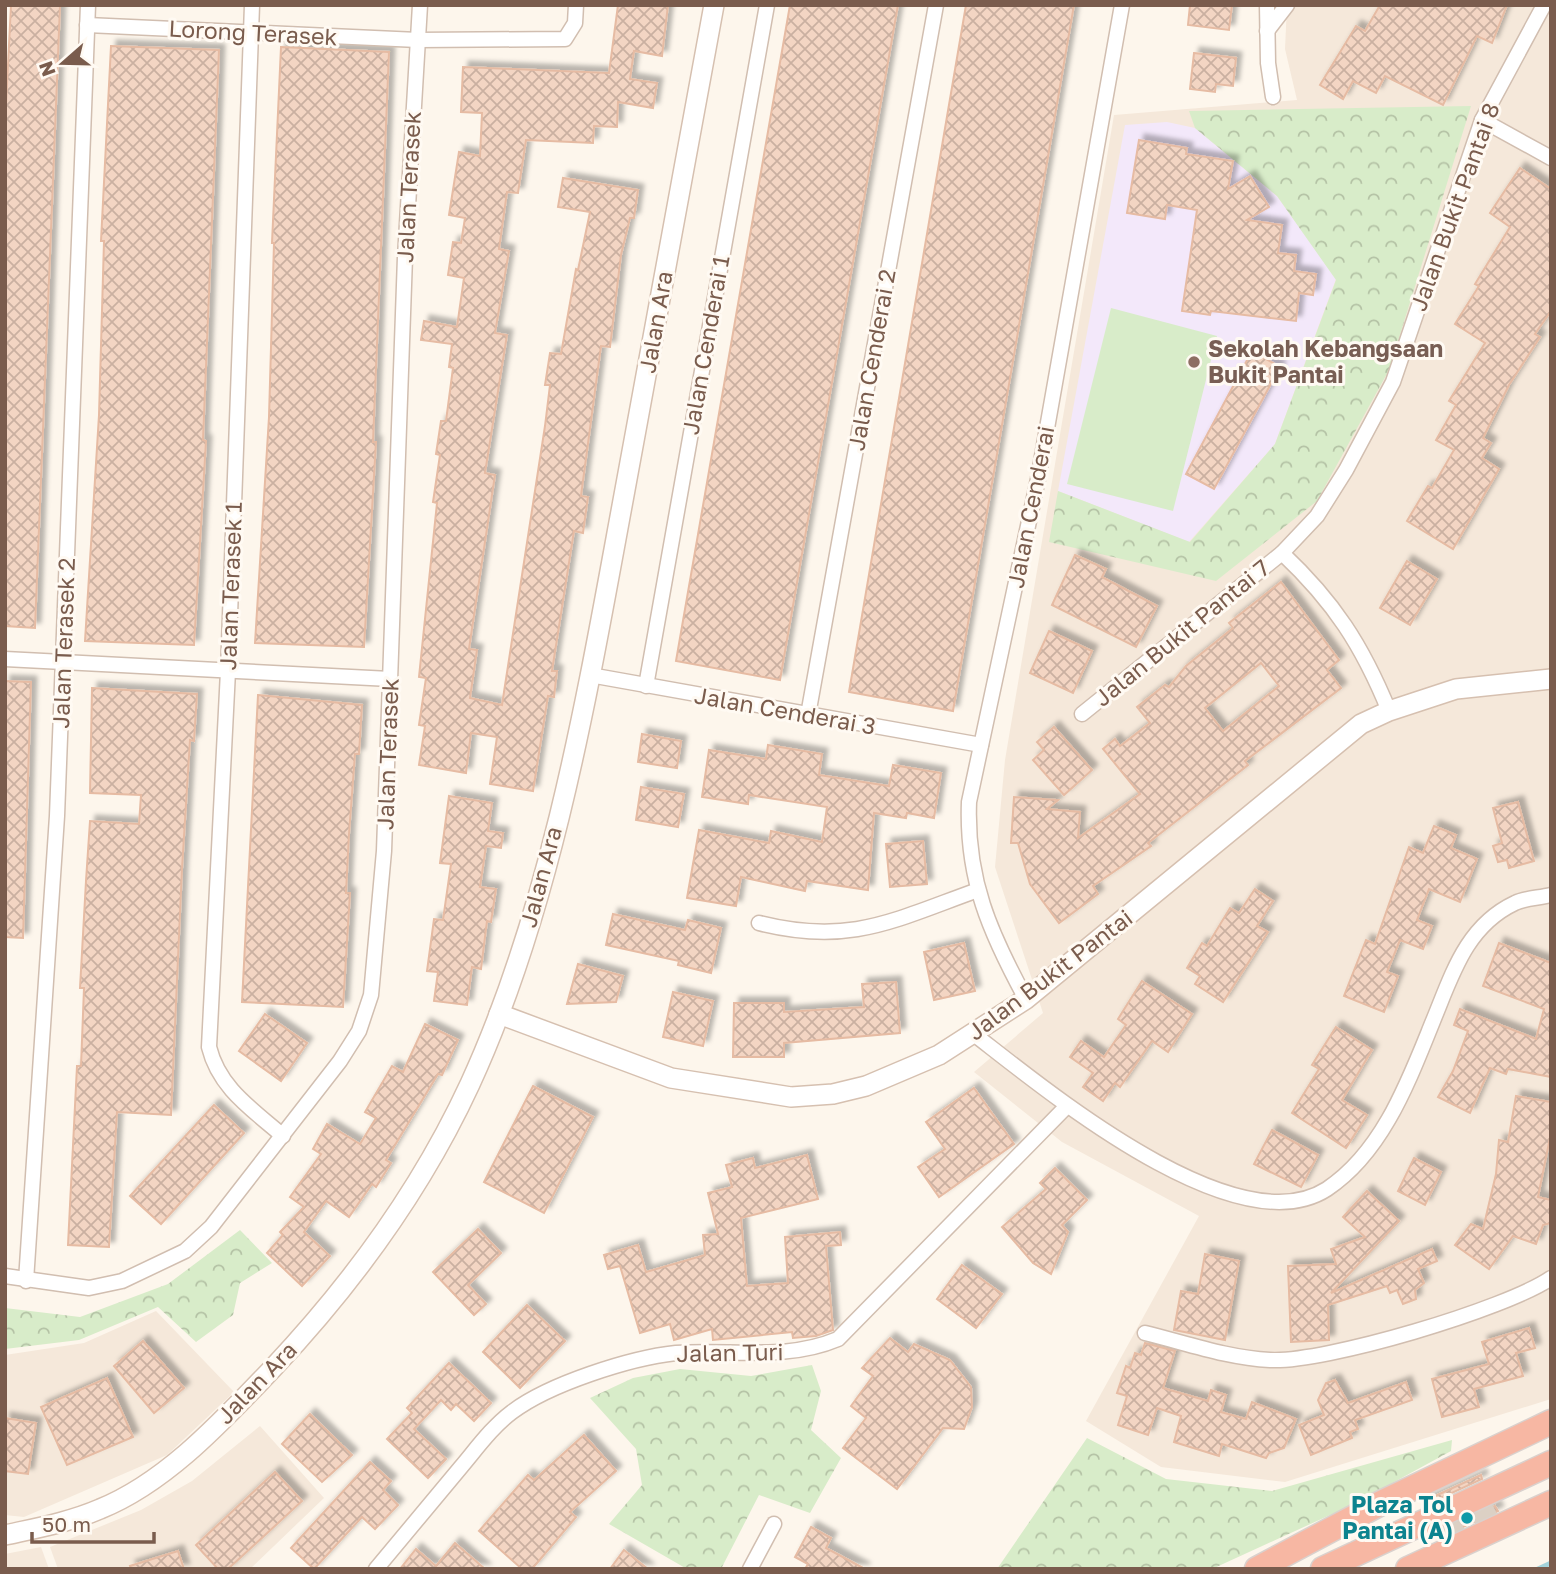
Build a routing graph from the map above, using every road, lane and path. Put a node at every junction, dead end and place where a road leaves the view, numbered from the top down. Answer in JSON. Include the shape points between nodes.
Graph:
{"nodes":[{"id":1,"x":88,"y":5,"type":"edge"},
{"id":2,"x":252,"y":5,"type":"edge"},
{"id":3,"x":419,"y":5,"type":"edge"},
{"id":4,"x":576,"y":5,"type":"edge"},
{"id":5,"x":714,"y":5,"type":"edge"},
{"id":6,"x":767,"y":5,"type":"edge"},
{"id":7,"x":936,"y":5,"type":"edge"},
{"id":8,"x":1122,"y":5,"type":"edge"},
{"id":9,"x":1267,"y":5,"type":"edge"},
{"id":10,"x":1287,"y":5,"type":"edge"},
{"id":11,"x":1544,"y":5,"type":"edge"},
{"id":12,"x":87,"y":25,"type":"junction"},
{"id":13,"x":1267,"y":31,"type":"junction"},
{"id":14,"x":251,"y":33,"type":"junction"},
{"id":15,"x":418,"y":40,"type":"junction"},
{"id":16,"x":1273,"y":97,"type":"dead end"},
{"id":17,"x":1482,"y":120,"type":"junction"},
{"id":18,"x":1551,"y":158,"type":"edge"},
{"id":19,"x":1282,"y":553,"type":"junction"},
{"id":20,"x":5,"y":659,"type":"edge"},
{"id":21,"x":63,"y":664,"type":"junction"},
{"id":22,"x":228,"y":671,"type":"junction"},
{"id":23,"x":590,"y":676,"type":"junction"},
{"id":24,"x":390,"y":678,"type":"junction"},
{"id":25,"x":1551,"y":678,"type":"edge"},
{"id":26,"x":646,"y":686,"type":"junction"},
{"id":27,"x":1390,"y":711,"type":"junction"},
{"id":28,"x":1082,"y":714,"type":"dead end"},
{"id":29,"x":808,"y":715,"type":"junction"},
{"id":30,"x":981,"y":745,"type":"junction"},
{"id":31,"x":978,"y":890,"type":"junction"},
{"id":32,"x":1551,"y":895,"type":"edge"},
{"id":33,"x":759,"y":923,"type":"dead end"},
{"id":34,"x":1026,"y":999,"type":"junction"},
{"id":35,"x":499,"y":1014,"type":"junction"},
{"id":36,"x":975,"y":1035,"type":"junction"},
{"id":37,"x":1067,"y":1106,"type":"junction"},
{"id":38,"x":283,"y":1136,"type":"junction"},
{"id":39,"x":5,"y":1276,"type":"edge"},
{"id":40,"x":1551,"y":1278,"type":"edge"},
{"id":41,"x":26,"y":1280,"type":"junction"},
{"id":42,"x":1145,"y":1333,"type":"dead end"},
{"id":43,"x":1551,"y":1422,"type":"edge"},
{"id":44,"x":1551,"y":1463,"type":"edge"},
{"id":45,"x":1551,"y":1479,"type":"edge"},
{"id":46,"x":1551,"y":1503,"type":"edge"},
{"id":47,"x":1494,"y":1505,"type":"tunnel mouth"},
{"id":48,"x":774,"y":1524,"type":"dead end"},
{"id":49,"x":1439,"y":1532,"type":"tunnel mouth"},
{"id":50,"x":5,"y":1535,"type":"edge"},
{"id":51,"x":376,"y":1569,"type":"edge"},
{"id":52,"x":750,"y":1569,"type":"edge"},
{"id":53,"x":1257,"y":1569,"type":"edge"},
{"id":54,"x":1323,"y":1569,"type":"edge"},
{"id":55,"x":1359,"y":1569,"type":"edge"},
{"id":56,"x":1408,"y":1569,"type":"edge"}],
"edges":[{"from":1,"to":12,"type":"street","name":"Jalan Terasek 2"},
{"from":2,"to":14,"type":"street","name":"Jalan Terasek 1"},
{"from":3,"to":15,"type":"street","name":"Jalan Terasek"},
{"from":4,"to":15,"type":"street","name":"Lorong Terasek","via":[[575,23],[565,38]]},
{"from":5,"to":23,"type":"street","name":"Jalan Ara"},
{"from":6,"to":26,"type":"street","name":"Jalan Cenderai 1"},
{"from":7,"to":29,"type":"street","name":"Jalan Cenderai 2"},
{"from":8,"to":30,"type":"street","name":"Jalan Cenderai","via":[[1038,479]]},
{"from":9,"to":13,"type":"street"},
{"from":10,"to":13,"type":"street"},
{"from":11,"to":17,"type":"street","name":"Jalan Bukit Pantai 8"},
{"from":12,"to":14,"type":"street","name":"Lorong Terasek"},
{"from":12,"to":21,"type":"street","name":"Jalan Terasek 2"},
{"from":13,"to":16,"type":"street"},
{"from":14,"to":15,"type":"street","name":"Lorong Terasek"},
{"from":14,"to":22,"type":"street","name":"Jalan Terasek 1"},
{"from":15,"to":24,"type":"street","name":"Jalan Terasek"},
{"from":17,"to":18,"type":"street"},
{"from":17,"to":19,"type":"street","name":"Jalan Bukit Pantai 8","via":[[1394,382],[1324,505]]},
{"from":19,"to":27,"type":"street","via":[[1344,620]]},
{"from":19,"to":28,"type":"street","name":"Jalan Bukit Pantai 7"},
{"from":20,"to":21,"type":"street"},
{"from":21,"to":22,"type":"street"},
{"from":21,"to":41,"type":"street","name":"Jalan Terasek 2"},
{"from":22,"to":24,"type":"street"},
{"from":22,"to":38,"type":"street","name":"Jalan Terasek 1","via":[[209,1047],[224,1085]]},
{"from":23,"to":26,"type":"street","name":"Jalan Cenderai 3"},
{"from":23,"to":35,"type":"street","name":"Jalan Ara","via":[[530,920]]},
{"from":24,"to":38,"type":"street","name":"Jalan Terasek","via":[[384,851],[371,995],[359,1031]]},
{"from":25,"to":27,"type":"street","name":"Jalan Bukit Pantai","via":[[1456,689]]},
{"from":26,"to":29,"type":"street","name":"Jalan Cenderai 3"},
{"from":27,"to":34,"type":"street","name":"Jalan Bukit Pantai","via":[[1361,724]]},
{"from":29,"to":30,"type":"street","name":"Jalan Cenderai 3"},
{"from":30,"to":31,"type":"street","name":"Jalan Cenderai","via":[[968,824],[969,855]]},
{"from":31,"to":33,"type":"street","via":[[890,922],[838,934],[798,933]]},
{"from":31,"to":34,"type":"street","name":"Jalan Cenderai","via":[[997,945]]},
{"from":32,"to":37,"type":"street","via":[[1516,902],[1480,926],[1460,956],[1407,1086],[1382,1129],[1326,1189],[1292,1200],[1234,1197],[1215,1191]]},
{"from":34,"to":36,"type":"street","name":"Jalan Bukit Pantai"},
{"from":35,"to":36,"type":"street","name":"Jalan Bukit Pantai","via":[[671,1078],[792,1097],[866,1086]]},
{"from":35,"to":50,"type":"street","name":"Jalan Ara","via":[[432,1156],[370,1253],[302,1337],[226,1417],[124,1498],[78,1517]]},
{"from":36,"to":37,"type":"street"},
{"from":37,"to":51,"type":"street","name":"Jalan Turi","via":[[838,1339],[790,1353],[699,1351],[650,1356],[530,1400],[492,1431]]},
{"from":38,"to":41,"type":"street","name":"Jalan Terasek","via":[[211,1227],[185,1251],[122,1282],[89,1287]]},
{"from":39,"to":41,"type":"street","name":"Jalan Terasek"},
{"from":40,"to":42,"type":"street","via":[[1509,1300],[1319,1356],[1271,1360],[1221,1353]]},
{"from":43,"to":53,"type":"highway","via":[[1381,1503]]},
{"from":44,"to":54,"type":"highway"},
{"from":45,"to":47,"type":"highway"},
{"from":46,"to":56,"type":"highway"},
{"from":48,"to":52,"type":"street"},
{"from":49,"to":55,"type":"highway"}]}
